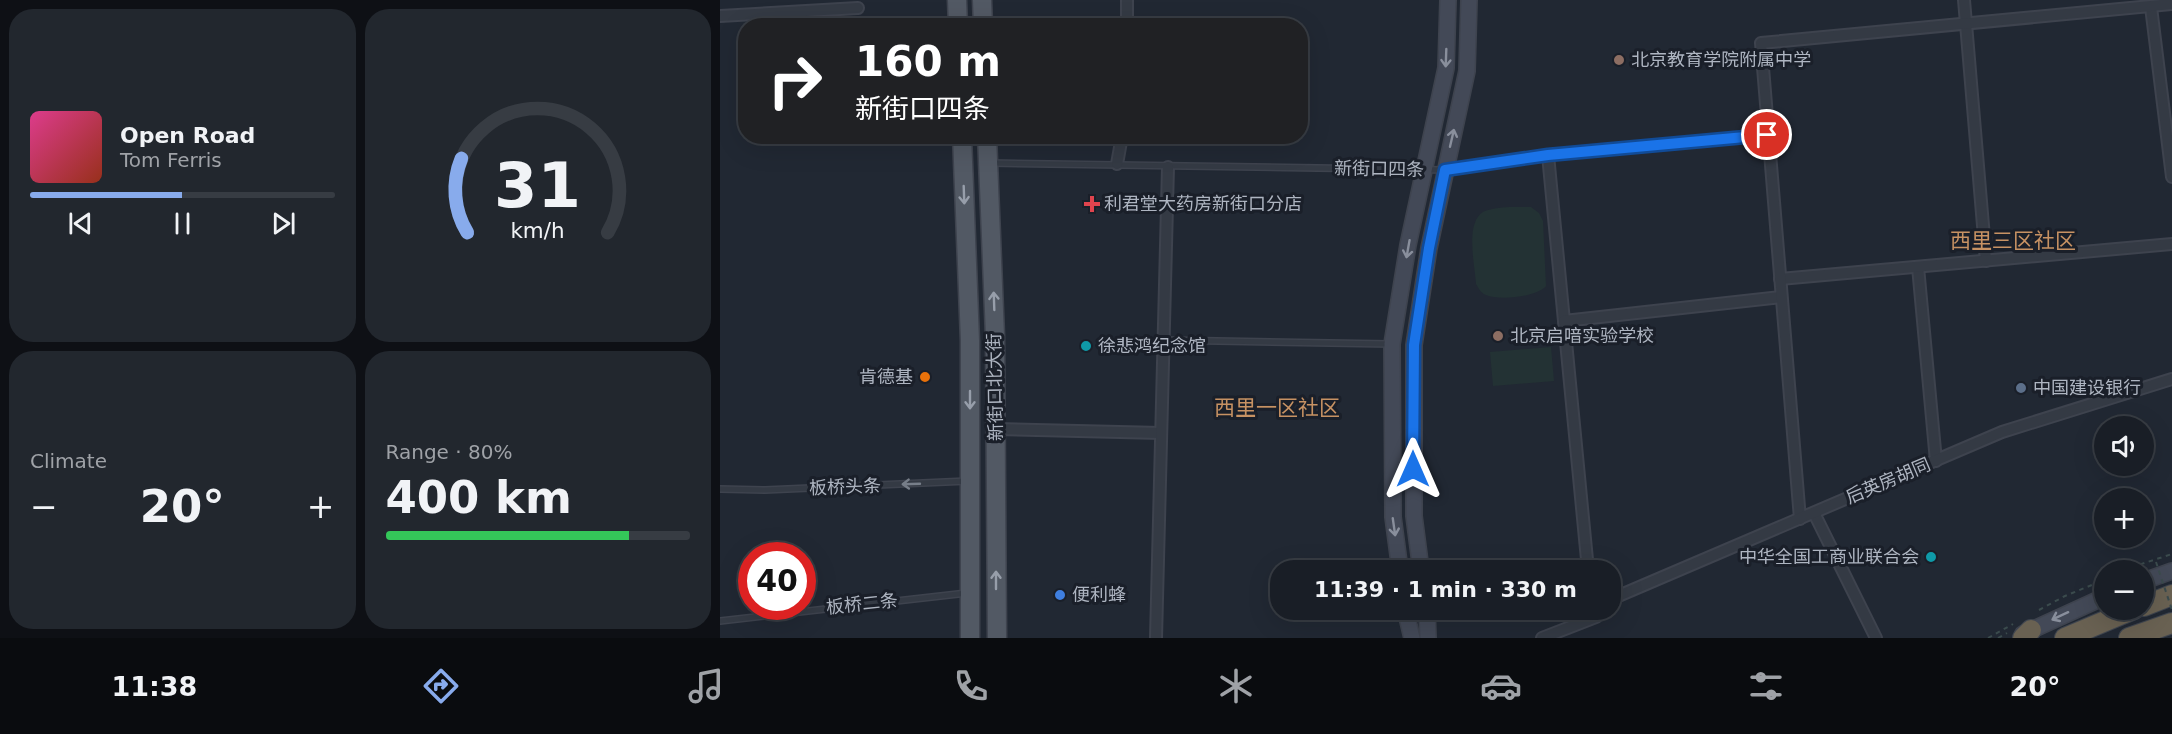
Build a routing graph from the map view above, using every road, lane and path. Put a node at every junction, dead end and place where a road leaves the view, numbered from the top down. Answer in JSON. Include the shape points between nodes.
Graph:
{"nodes":[{"id":1,"x":957,"y":0,"type":"edge"},
{"id":2,"x":982,"y":0,"type":"edge"},
{"id":3,"x":1127,"y":0,"type":"edge"},
{"id":4,"x":1448,"y":0,"type":"edge"},
{"id":5,"x":1469,"y":0,"type":"edge"},
{"id":6,"x":1964,"y":0,"type":"edge"},
{"id":7,"x":2172,"y":4,"type":"edge"},
{"id":8,"x":2151,"y":7,"type":"junction"},
{"id":9,"x":858,"y":8,"type":"dead end"},
{"id":10,"x":720,"y":16,"type":"edge"},
{"id":11,"x":958,"y":18,"type":"edge"},
{"id":12,"x":983,"y":18,"type":"edge"},
{"id":13,"x":1127,"y":18,"type":"edge"},
{"id":14,"x":1966,"y":22,"type":"junction"},
{"id":15,"x":1767,"y":135,"type":"junction"},
{"id":16,"x":962,"y":144,"type":"edge"},
{"id":17,"x":987,"y":144,"type":"edge"},
{"id":18,"x":1121,"y":144,"type":"edge"},
{"id":19,"x":1548,"y":155,"type":"junction"},
{"id":20,"x":988,"y":163,"type":"junction"},
{"id":21,"x":1117,"y":164,"type":"junction"},
{"id":22,"x":1168,"y":167,"type":"junction"},
{"id":23,"x":1424,"y":169,"type":"junction"},
{"id":24,"x":1445,"y":170,"type":"junction"},
{"id":25,"x":2172,"y":177,"type":"edge"},
{"id":26,"x":2172,"y":244,"type":"edge"},
{"id":27,"x":1986,"y":261,"type":"junction"},
{"id":28,"x":1918,"y":267,"type":"junction"},
{"id":29,"x":1780,"y":279,"type":"junction"},
{"id":30,"x":1781,"y":297,"type":"junction"},
{"id":31,"x":1564,"y":321,"type":"junction"},
{"id":32,"x":1163,"y":340,"type":"junction"},
{"id":33,"x":1392,"y":344,"type":"junction"},
{"id":34,"x":2172,"y":379,"type":"edge"},
{"id":35,"x":996,"y":429,"type":"junction"},
{"id":36,"x":1161,"y":433,"type":"junction"},
{"id":37,"x":1936,"y":461,"type":"junction"},
{"id":38,"x":970,"y":481,"type":"junction"},
{"id":39,"x":720,"y":489,"type":"edge"},
{"id":40,"x":1814,"y":513,"type":"junction"},
{"id":41,"x":1800,"y":519,"type":"junction"},
{"id":42,"x":2172,"y":554,"type":"edge"},
{"id":43,"x":1399,"y":560,"type":"edge"},
{"id":44,"x":1420,"y":560,"type":"edge"},
{"id":45,"x":1587,"y":560,"type":"edge"},
{"id":46,"x":2154,"y":560,"type":"edge"},
{"id":47,"x":2156,"y":562,"type":"dead end"},
{"id":48,"x":2172,"y":572,"type":"edge"},
{"id":49,"x":2154,"y":578,"type":"edge"},
{"id":50,"x":969,"y":593,"type":"junction"},
{"id":51,"x":1621,"y":595,"type":"edge"},
{"id":52,"x":2172,"y":595,"type":"edge"},
{"id":53,"x":2094,"y":602,"type":"edge"},
{"id":54,"x":2154,"y":602,"type":"edge"},
{"id":55,"x":2172,"y":610,"type":"edge"},
{"id":56,"x":1408,"y":620,"type":"edge"},
{"id":57,"x":1427,"y":620,"type":"edge"},
{"id":58,"x":1588,"y":620,"type":"edge"},
{"id":59,"x":2108,"y":620,"type":"edge"},
{"id":60,"x":720,"y":621,"type":"edge"},
{"id":61,"x":2172,"y":623,"type":"edge"},
{"id":62,"x":2023,"y":635,"type":"edge"},
{"id":63,"x":970,"y":638,"type":"edge"},
{"id":64,"x":997,"y":638,"type":"edge"},
{"id":65,"x":1156,"y":638,"type":"edge"},
{"id":66,"x":1412,"y":638,"type":"edge"},
{"id":67,"x":1428,"y":638,"type":"edge"},
{"id":68,"x":1542,"y":638,"type":"edge"},
{"id":69,"x":1876,"y":638,"type":"edge"},
{"id":70,"x":2065,"y":638,"type":"edge"},
{"id":71,"x":2129,"y":638,"type":"edge"}],
"edges":[{"from":1,"to":11,"type":"main road"},
{"from":2,"to":12,"type":"main road"},
{"from":3,"to":13,"type":"street"},
{"from":4,"to":23,"type":"street","one_way":true,"via":[[1446,68]]},
{"from":24,"to":5,"type":"street","one_way":true,"via":[[1467,71]]},
{"from":6,"to":14,"type":"street"},
{"from":7,"to":8,"type":"street"},
{"from":8,"to":14,"type":"street"},
{"from":8,"to":25,"type":"street"},
{"from":9,"to":10,"type":"street"},
{"from":14,"to":15,"type":"street","via":[[1761,42]]},
{"from":14,"to":27,"type":"street"},
{"from":15,"to":19,"type":"lane","name":"新街口四条"},
{"from":15,"to":29,"type":"street"},
{"from":16,"to":38,"type":"main road","name":"新街口北大街","one_way":true,"via":[[970,341]]},
{"from":17,"to":20,"type":"main road","name":"新街口北大街"},
{"from":18,"to":21,"type":"street"},
{"from":19,"to":24,"type":"lane","name":"新街口四条"},
{"from":19,"to":31,"type":"street"},
{"from":20,"to":21,"type":"lane","name":"新街口四条"},
{"from":35,"to":20,"type":"main road","name":"新街口北大街","one_way":true},
{"from":21,"to":22,"type":"lane","name":"新街口四条"},
{"from":22,"to":23,"type":"lane","name":"新街口四条"},
{"from":22,"to":32,"type":"street"},
{"from":23,"to":24,"type":"lane","name":"新街口四条"},
{"from":23,"to":33,"type":"street","one_way":true},
{"from":24,"to":44,"type":"street","via":[[1414,345],[1414,516]]},
{"from":26,"to":27,"type":"street"},
{"from":27,"to":28,"type":"street"},
{"from":28,"to":29,"type":"street"},
{"from":28,"to":37,"type":"street"},
{"from":29,"to":30,"type":"street"},
{"from":30,"to":31,"type":"street"},
{"from":30,"to":41,"type":"street"},
{"from":31,"to":45,"type":"street"},
{"from":32,"to":33,"type":"lane"},
{"from":32,"to":36,"type":"street"},
{"from":33,"to":43,"type":"street","one_way":true,"via":[[1393,517]]},
{"from":34,"to":37,"type":"street","name":"后英房胡同","via":[[2002,432]]},
{"from":35,"to":36,"type":"street"},
{"from":64,"to":35,"type":"main road","name":"新街口北大街","one_way":true},
{"from":36,"to":65,"type":"street"},
{"from":37,"to":40,"type":"street","name":"后英房胡同"},
{"from":38,"to":39,"type":"lane","name":"板桥头条","one_way":true},
{"from":38,"to":50,"type":"main road","name":"新街口北大街"},
{"from":40,"to":41,"type":"street","name":"后英房胡同"},
{"from":40,"to":69,"type":"street"},
{"from":41,"to":51,"type":"street","name":"后英房胡同"},
{"from":42,"to":46,"type":"path"},
{"from":47,"to":55,"type":"path","bridge":true},
{"from":48,"to":49,"type":"street"},
{"from":50,"to":60,"type":"lane","name":"板桥二条"},
{"from":50,"to":63,"type":"main road","name":"新街口北大街"},
{"from":52,"to":54,"type":"highway"},
{"from":53,"to":62,"type":"street","one_way":true},
{"from":56,"to":66,"type":"street"},
{"from":57,"to":67,"type":"street"},
{"from":58,"to":68,"type":"street"},
{"from":59,"to":70,"type":"highway"},
{"from":61,"to":71,"type":"highway"}]}
